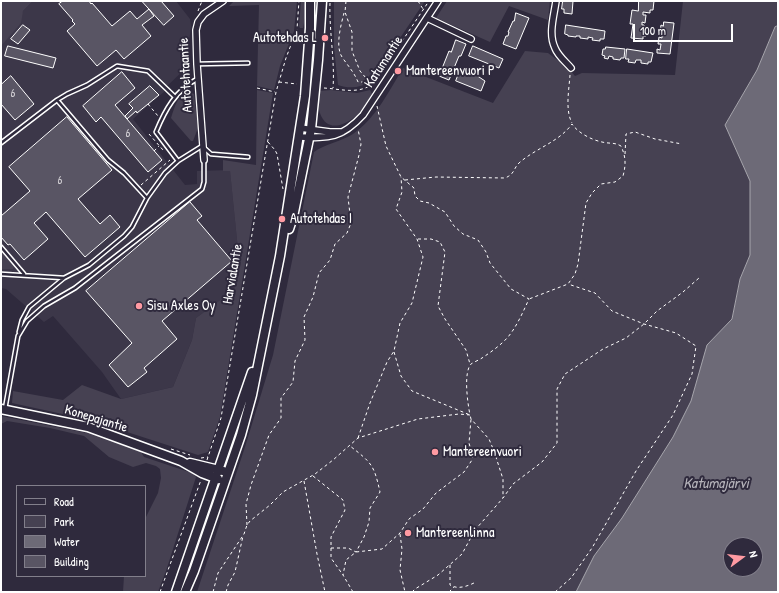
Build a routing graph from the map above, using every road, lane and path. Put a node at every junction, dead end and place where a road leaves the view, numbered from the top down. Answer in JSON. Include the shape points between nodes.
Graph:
{"nodes":[{"id":1,"x":223,"y":1,"type":"edge"},
{"id":2,"x":299,"y":1,"type":"edge"},
{"id":3,"x":310,"y":1,"type":"edge"},
{"id":4,"x":322,"y":1,"type":"edge"},
{"id":5,"x":330,"y":1,"type":"edge"},
{"id":6,"x":346,"y":1,"type":"edge"},
{"id":7,"x":418,"y":1,"type":"edge"},
{"id":8,"x":429,"y":1,"type":"edge"},
{"id":9,"x":438,"y":1,"type":"edge"},
{"id":10,"x":556,"y":1,"type":"edge"},
{"id":11,"x":424,"y":10,"type":"junction"},
{"id":12,"x":345,"y":12,"type":"junction"},
{"id":13,"x":427,"y":18,"type":"junction"},
{"id":14,"x":470,"y":39,"type":"dead end"},
{"id":15,"x":248,"y":63,"type":"dead end"},
{"id":16,"x":196,"y":64,"type":"junction"},
{"id":17,"x":571,"y":68,"type":"joint"},
{"id":18,"x":198,"y":79,"type":"junction"},
{"id":19,"x":278,"y":82,"type":"junction"},
{"id":20,"x":369,"y":82,"type":"junction"},
{"id":21,"x":302,"y":85,"type":"dead end"},
{"id":22,"x":372,"y":85,"type":"junction"},
{"id":23,"x":319,"y":87,"type":"dead end"},
{"id":24,"x":257,"y":88,"type":"dead end"},
{"id":25,"x":333,"y":88,"type":"junction"},
{"id":26,"x":276,"y":92,"type":"junction"},
{"id":27,"x":175,"y":97,"type":"junction"},
{"id":28,"x":57,"y":100,"type":"junction"},
{"id":29,"x":148,"y":104,"type":"dead end"},
{"id":30,"x":377,"y":106,"type":"dead end"},
{"id":31,"x":161,"y":119,"type":"junction"},
{"id":32,"x":357,"y":122,"type":"junction"},
{"id":33,"x":572,"y":124,"type":"junction"},
{"id":34,"x":300,"y":128,"type":"junction"},
{"id":35,"x":310,"y":133,"type":"junction"},
{"id":36,"x":149,"y":134,"type":"dead end"},
{"id":37,"x":298,"y":137,"type":"junction"},
{"id":38,"x":268,"y":142,"type":"junction"},
{"id":39,"x":1,"y":143,"type":"edge"},
{"id":40,"x":682,"y":144,"type":"dead end"},
{"id":41,"x":160,"y":146,"type":"junction"},
{"id":42,"x":202,"y":146,"type":"junction"},
{"id":43,"x":163,"y":150,"type":"dead end"},
{"id":44,"x":154,"y":151,"type":"dead end"},
{"id":45,"x":625,"y":154,"type":"junction"},
{"id":46,"x":248,"y":158,"type":"dead end"},
{"id":47,"x":171,"y":159,"type":"dead end"},
{"id":48,"x":204,"y":160,"type":"joint"},
{"id":49,"x":178,"y":161,"type":"junction"},
{"id":50,"x":401,"y":177,"type":"junction"},
{"id":51,"x":405,"y":180,"type":"junction"},
{"id":52,"x":137,"y":188,"type":"junction"},
{"id":53,"x":283,"y":189,"type":"dead end"},
{"id":54,"x":147,"y":198,"type":"junction"},
{"id":55,"x":417,"y":239,"type":"junction"},
{"id":56,"x":1,"y":247,"type":"edge"},
{"id":57,"x":280,"y":256,"type":"junction"},
{"id":58,"x":1,"y":274,"type":"edge"},
{"id":59,"x":25,"y":274,"type":"junction"},
{"id":60,"x":64,"y":278,"type":"junction"},
{"id":61,"x":698,"y":278,"type":"dead end"},
{"id":62,"x":568,"y":284,"type":"junction"},
{"id":63,"x":529,"y":299,"type":"junction"},
{"id":64,"x":644,"y":324,"type":"junction"},
{"id":65,"x":18,"y":336,"type":"junction"},
{"id":66,"x":264,"y":339,"type":"junction"},
{"id":67,"x":394,"y":351,"type":"junction"},
{"id":68,"x":470,"y":365,"type":"junction"},
{"id":69,"x":3,"y":409,"type":"edge"},
{"id":70,"x":470,"y":415,"type":"junction"},
{"id":71,"x":471,"y":419,"type":"junction"},
{"id":72,"x":358,"y":438,"type":"junction"},
{"id":73,"x":350,"y":446,"type":"junction"},
{"id":74,"x":203,"y":469,"type":"junction"},
{"id":75,"x":218,"y":469,"type":"junction"},
{"id":76,"x":312,"y":476,"type":"junction"},
{"id":77,"x":227,"y":477,"type":"junction"},
{"id":78,"x":214,"y":478,"type":"junction"},
{"id":79,"x":304,"y":480,"type":"junction"},
{"id":80,"x":503,"y":498,"type":"junction"},
{"id":81,"x":247,"y":525,"type":"junction"},
{"id":82,"x":400,"y":533,"type":"junction"},
{"id":83,"x":244,"y":534,"type":"junction"},
{"id":84,"x":331,"y":548,"type":"junction"},
{"id":85,"x":356,"y":552,"type":"junction"},
{"id":86,"x":450,"y":564,"type":"junction"},
{"id":87,"x":343,"y":575,"type":"junction"},
{"id":88,"x":476,"y":582,"type":"dead end"},
{"id":89,"x":454,"y":587,"type":"junction"},
{"id":90,"x":160,"y":592,"type":"edge"},
{"id":91,"x":176,"y":592,"type":"edge"},
{"id":92,"x":185,"y":592,"type":"edge"},
{"id":93,"x":213,"y":592,"type":"edge"},
{"id":94,"x":226,"y":592,"type":"edge"},
{"id":95,"x":327,"y":592,"type":"edge"},
{"id":96,"x":353,"y":592,"type":"edge"},
{"id":97,"x":405,"y":592,"type":"edge"},
{"id":98,"x":412,"y":592,"type":"edge"},
{"id":99,"x":449,"y":592,"type":"edge"},
{"id":100,"x":555,"y":592,"type":"edge"}],
"edges":[{"from":1,"to":16,"type":"street","name":"Autotehtaantie","via":[[204,14],[198,22]]},
{"from":2,"to":19,"type":"path","name":"Harvialantie","via":[[297,29]]},
{"from":3,"to":34,"type":"main road","via":[[306,80]]},
{"from":4,"to":35,"type":"main road"},
{"from":5,"to":25,"type":"path"},
{"from":6,"to":12,"type":"path"},
{"from":7,"to":11,"type":"path"},
{"from":8,"to":11,"type":"path"},
{"from":9,"to":13,"type":"street","name":"Katumantie"},
{"from":10,"to":17,"type":"street","via":[[551,35],[555,49]]},
{"from":11,"to":22,"type":"path"},
{"from":12,"to":20,"type":"path","via":[[352,32],[352,51],[360,71]]},
{"from":12,"to":20,"type":"path","via":[[339,34],[341,56],[355,73],[358,82]]},
{"from":13,"to":14,"type":"street"},
{"from":13,"to":32,"type":"street","name":"Katumantie"},
{"from":15,"to":16,"type":"lane"},
{"from":16,"to":18,"type":"street","name":"Autotehtaantie"},
{"from":17,"to":33,"type":"path","via":[[569,103]]},
{"from":18,"to":27,"type":"lane","via":[[188,84]]},
{"from":18,"to":42,"type":"street","name":"Autotehtaantie"},
{"from":19,"to":21,"type":"path"},
{"from":19,"to":26,"type":"path","name":"Harvialantie"},
{"from":20,"to":22,"type":"path"},
{"from":22,"to":25,"type":"path","via":[[358,90]]},
{"from":23,"to":25,"type":"path"},
{"from":24,"to":26,"type":"path"},
{"from":26,"to":38,"type":"path","name":"Harvialantie"},
{"from":27,"to":28,"type":"lane","via":[[148,71],[116,66]]},
{"from":27,"to":31,"type":"lane"},
{"from":28,"to":39,"type":"lane"},
{"from":28,"to":52,"type":"lane","via":[[108,160]]},
{"from":29,"to":31,"type":"path"},
{"from":30,"to":50,"type":"path","via":[[386,146]]},
{"from":31,"to":49,"type":"lane","via":[[156,132]]},
{"from":32,"to":35,"type":"street","name":"Katumantie","via":[[336,136],[325,138]]},
{"from":32,"to":81,"type":"path","via":[[361,144],[348,197],[351,223],[347,233],[335,244],[330,260],[319,273],[304,318],[305,340],[295,361],[293,382],[281,398],[281,418],[269,435],[251,485],[246,504]]},
{"from":33,"to":45,"type":"path","via":[[583,134],[603,143],[616,143],[622,146]]},
{"from":33,"to":51,"type":"path","via":[[565,132],[518,164],[511,176]]},
{"from":34,"to":35,"type":"street","name":"Katumantie"},
{"from":34,"to":37,"type":"main road"},
{"from":35,"to":37,"type":"street","name":"Katumantie"},
{"from":35,"to":57,"type":"main road","via":[[293,217]]},
{"from":36,"to":41,"type":"path"},
{"from":37,"to":57,"type":"main road"},
{"from":38,"to":53,"type":"path","via":[[277,154]]},
{"from":38,"to":74,"type":"path","name":"Harvialantie","via":[[221,418]]},
{"from":40,"to":45,"type":"path","via":[[635,132],[626,134]]},
{"from":41,"to":43,"type":"path"},
{"from":41,"to":44,"type":"path"},
{"from":42,"to":46,"type":"lane","via":[[212,154]]},
{"from":42,"to":48,"type":"street","name":"Autotehtaantie"},
{"from":42,"to":49,"type":"lane"},
{"from":45,"to":62,"type":"path","via":[[623,176],[615,182],[601,184],[586,204],[578,264]]},
{"from":47,"to":52,"type":"path"},
{"from":48,"to":65,"type":"lane","via":[[202,190],[75,288],[44,306],[27,321]]},
{"from":49,"to":54,"type":"lane","via":[[165,173]]},
{"from":50,"to":51,"type":"path"},
{"from":50,"to":55,"type":"path","via":[[402,192],[396,210]]},
{"from":51,"to":63,"type":"path","via":[[414,188],[415,196],[420,201],[445,212],[463,234],[478,240],[490,263],[511,289]]},
{"from":52,"to":54,"type":"lane"},
{"from":54,"to":60,"type":"lane","via":[[132,227],[124,236],[89,265]]},
{"from":55,"to":67,"type":"path","via":[[423,257],[412,303],[400,323]]},
{"from":55,"to":68,"type":"path","via":[[440,242],[445,252],[438,306],[466,350]]},
{"from":56,"to":59,"type":"lane"},
{"from":57,"to":66,"type":"main road"},
{"from":58,"to":59,"type":"lane"},
{"from":59,"to":60,"type":"lane"},
{"from":60,"to":65,"type":"lane","via":[[29,307]]},
{"from":61,"to":64,"type":"path","via":[[656,311]]},
{"from":62,"to":63,"type":"path"},
{"from":62,"to":64,"type":"path","via":[[595,294],[612,311]]},
{"from":63,"to":68,"type":"path","via":[[508,337],[495,350]]},
{"from":64,"to":80,"type":"path","via":[[626,338],[603,349],[565,374],[557,389],[557,443],[542,462],[512,484]]},
{"from":64,"to":100,"type":"path","via":[[676,333],[696,346],[692,374],[673,415],[636,471],[592,548],[570,578]]},
{"from":65,"to":69,"type":"lane"},
{"from":66,"to":75,"type":"main road"},
{"from":66,"to":77,"type":"main road","via":[[252,395]]},
{"from":67,"to":70,"type":"path","via":[[400,376],[412,391]]},
{"from":67,"to":72,"type":"path","via":[[387,362]]},
{"from":68,"to":70,"type":"path","via":[[467,396]]},
{"from":69,"to":74,"type":"main road","name":"Konepajantie","via":[[88,427]]},
{"from":70,"to":71,"type":"path"},
{"from":70,"to":72,"type":"path","via":[[418,419]]},
{"from":71,"to":80,"type":"path","via":[[489,439],[494,451],[503,479]]},
{"from":71,"to":82,"type":"path","via":[[472,460],[464,472],[408,519]]},
{"from":72,"to":73,"type":"path"},
{"from":73,"to":76,"type":"path"},
{"from":73,"to":85,"type":"path","via":[[373,466],[380,492],[370,508],[369,522]]},
{"from":74,"to":75,"type":"main road","name":"Konepajantie"},
{"from":74,"to":78,"type":"main road","name":"Konepajantie"},
{"from":74,"to":90,"type":"path","name":"Harvialantie"},
{"from":75,"to":77,"type":"main road","name":"Konepajantie"},
{"from":75,"to":78,"type":"main road"},
{"from":76,"to":79,"type":"path"},
{"from":76,"to":84,"type":"path","via":[[343,500],[345,510],[331,537]]},
{"from":77,"to":78,"type":"main road","name":"Konepajantie"},
{"from":77,"to":92,"type":"main road"},
{"from":78,"to":91,"type":"main road"},
{"from":79,"to":81,"type":"path","via":[[283,492]]},
{"from":79,"to":95,"type":"path","via":[[317,554]]},
{"from":80,"to":86,"type":"path","via":[[475,530],[462,554]]},
{"from":81,"to":83,"type":"path"},
{"from":82,"to":85,"type":"path","via":[[382,549]]},
{"from":82,"to":97,"type":"path","via":[[400,570]]},
{"from":83,"to":93,"type":"path","via":[[218,573]]},
{"from":83,"to":94,"type":"path","via":[[235,572]]},
{"from":84,"to":85,"type":"path","via":[[348,548]]},
{"from":84,"to":87,"type":"path","via":[[331,558]]},
{"from":85,"to":87,"type":"path","via":[[346,560]]},
{"from":86,"to":89,"type":"path","via":[[450,585]]},
{"from":86,"to":98,"type":"path"},
{"from":87,"to":96,"type":"path"},
{"from":88,"to":89,"type":"path"},
{"from":89,"to":99,"type":"path"}]}
